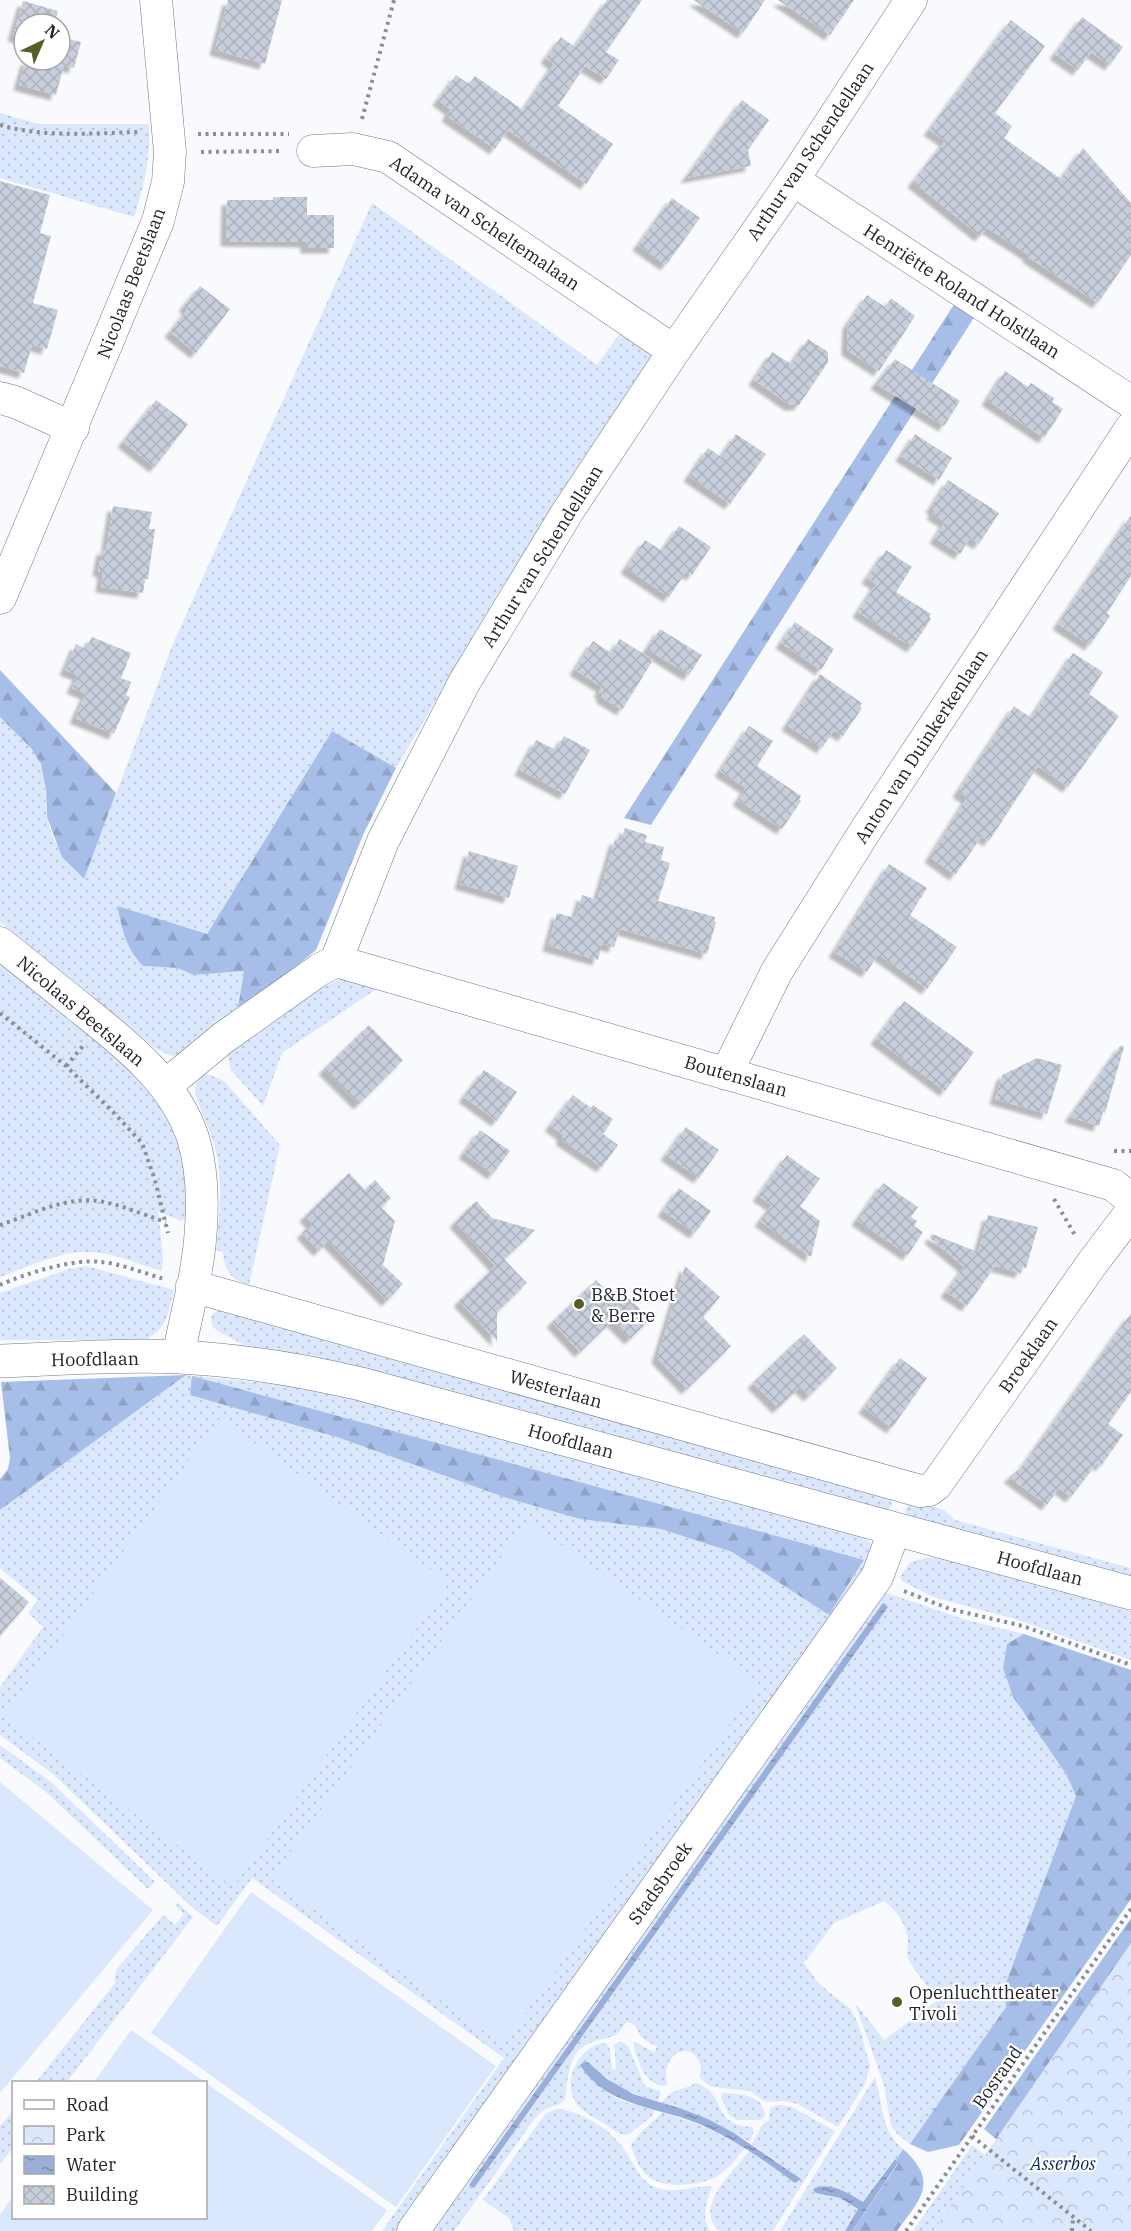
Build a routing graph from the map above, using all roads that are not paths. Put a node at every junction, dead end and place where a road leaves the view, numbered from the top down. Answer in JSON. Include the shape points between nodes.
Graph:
{"nodes":[{"id":1,"x":156,"y":0,"type":"edge"},
{"id":2,"x":908,"y":1,"type":"edge"},
{"id":3,"x":306,"y":142,"type":"road end"},
{"id":4,"x":793,"y":180,"type":"junction"},
{"id":5,"x":674,"y":351,"type":"junction"},
{"id":6,"x":0,"y":398,"type":"edge"},
{"id":7,"x":1131,"y":402,"type":"edge"},
{"id":8,"x":73,"y":428,"type":"junction"},
{"id":9,"x":1131,"y":428,"type":"edge"},
{"id":10,"x":0,"y":598,"type":"edge"},
{"id":11,"x":0,"y":943,"type":"edge"},
{"id":12,"x":336,"y":961,"type":"junction"},
{"id":13,"x":726,"y":1074,"type":"junction"},
{"id":14,"x":165,"y":1086,"type":"junction"},
{"id":15,"x":1131,"y":1199,"type":"edge"},
{"id":16,"x":1131,"y":1212,"type":"edge"},
{"id":17,"x":192,"y":1286,"type":"junction"},
{"id":18,"x":178,"y":1357,"type":"junction"},
{"id":19,"x":0,"y":1361,"type":"edge"},
{"id":20,"x":920,"y":1491,"type":"joint"},
{"id":21,"x":895,"y":1529,"type":"junction"},
{"id":22,"x":1131,"y":1593,"type":"edge"},
{"id":23,"x":413,"y":2231,"type":"edge"}],
"edges":[{"from":1,"to":8,"type":"street","name":"Nicolaas Beetslaan","via":[[170,143],[168,182],[158,220]]},
{"from":2,"to":4,"type":"street","name":"Arthur van Schendellaan"},
{"from":3,"to":5,"type":"street","name":"Adama van Scheltemalaan","via":[[377,153],[399,163]]},
{"from":4,"to":5,"type":"street","name":"Arthur van Schendellaan"},
{"from":4,"to":7,"type":"street","name":"Henriëtte Roland Holstlaan"},
{"from":5,"to":12,"type":"street","name":"Arthur van Schendellaan","via":[[568,511],[465,681],[383,841]]},
{"from":6,"to":8,"type":"street"},
{"from":8,"to":10,"type":"street","name":"Nicolaas Beetslaan"},
{"from":9,"to":13,"type":"street","name":"Anton van Duinkerkenlaan","via":[[777,971]]},
{"from":11,"to":14,"type":"street","name":"Nicolaas Beetslaan","via":[[126,1045]]},
{"from":12,"to":13,"type":"street","name":"Boutenslaan"},
{"from":12,"to":14,"type":"street","via":[[223,1038]]},
{"from":13,"to":15,"type":"street","name":"Boutenslaan","via":[[1113,1185]]},
{"from":14,"to":17,"type":"street","name":"Nicolaas Beetslaan","via":[[192,1137],[201,1181],[201,1231]]},
{"from":16,"to":20,"type":"street","name":"Broeklaan","via":[[940,1478],[929,1490]]},
{"from":17,"to":18,"type":"street","name":"Nicolaas Beetslaan"},
{"from":17,"to":20,"type":"street","name":"Westerlaan"},
{"from":18,"to":19,"type":"street","name":"Hoofdlaan"},
{"from":18,"to":21,"type":"street","name":"Hoofdlaan","via":[[308,1372],[361,1384]]},
{"from":21,"to":22,"type":"street","name":"Hoofdlaan"},
{"from":21,"to":23,"type":"street","name":"Stadsbroek","via":[[877,1576]]}]}
